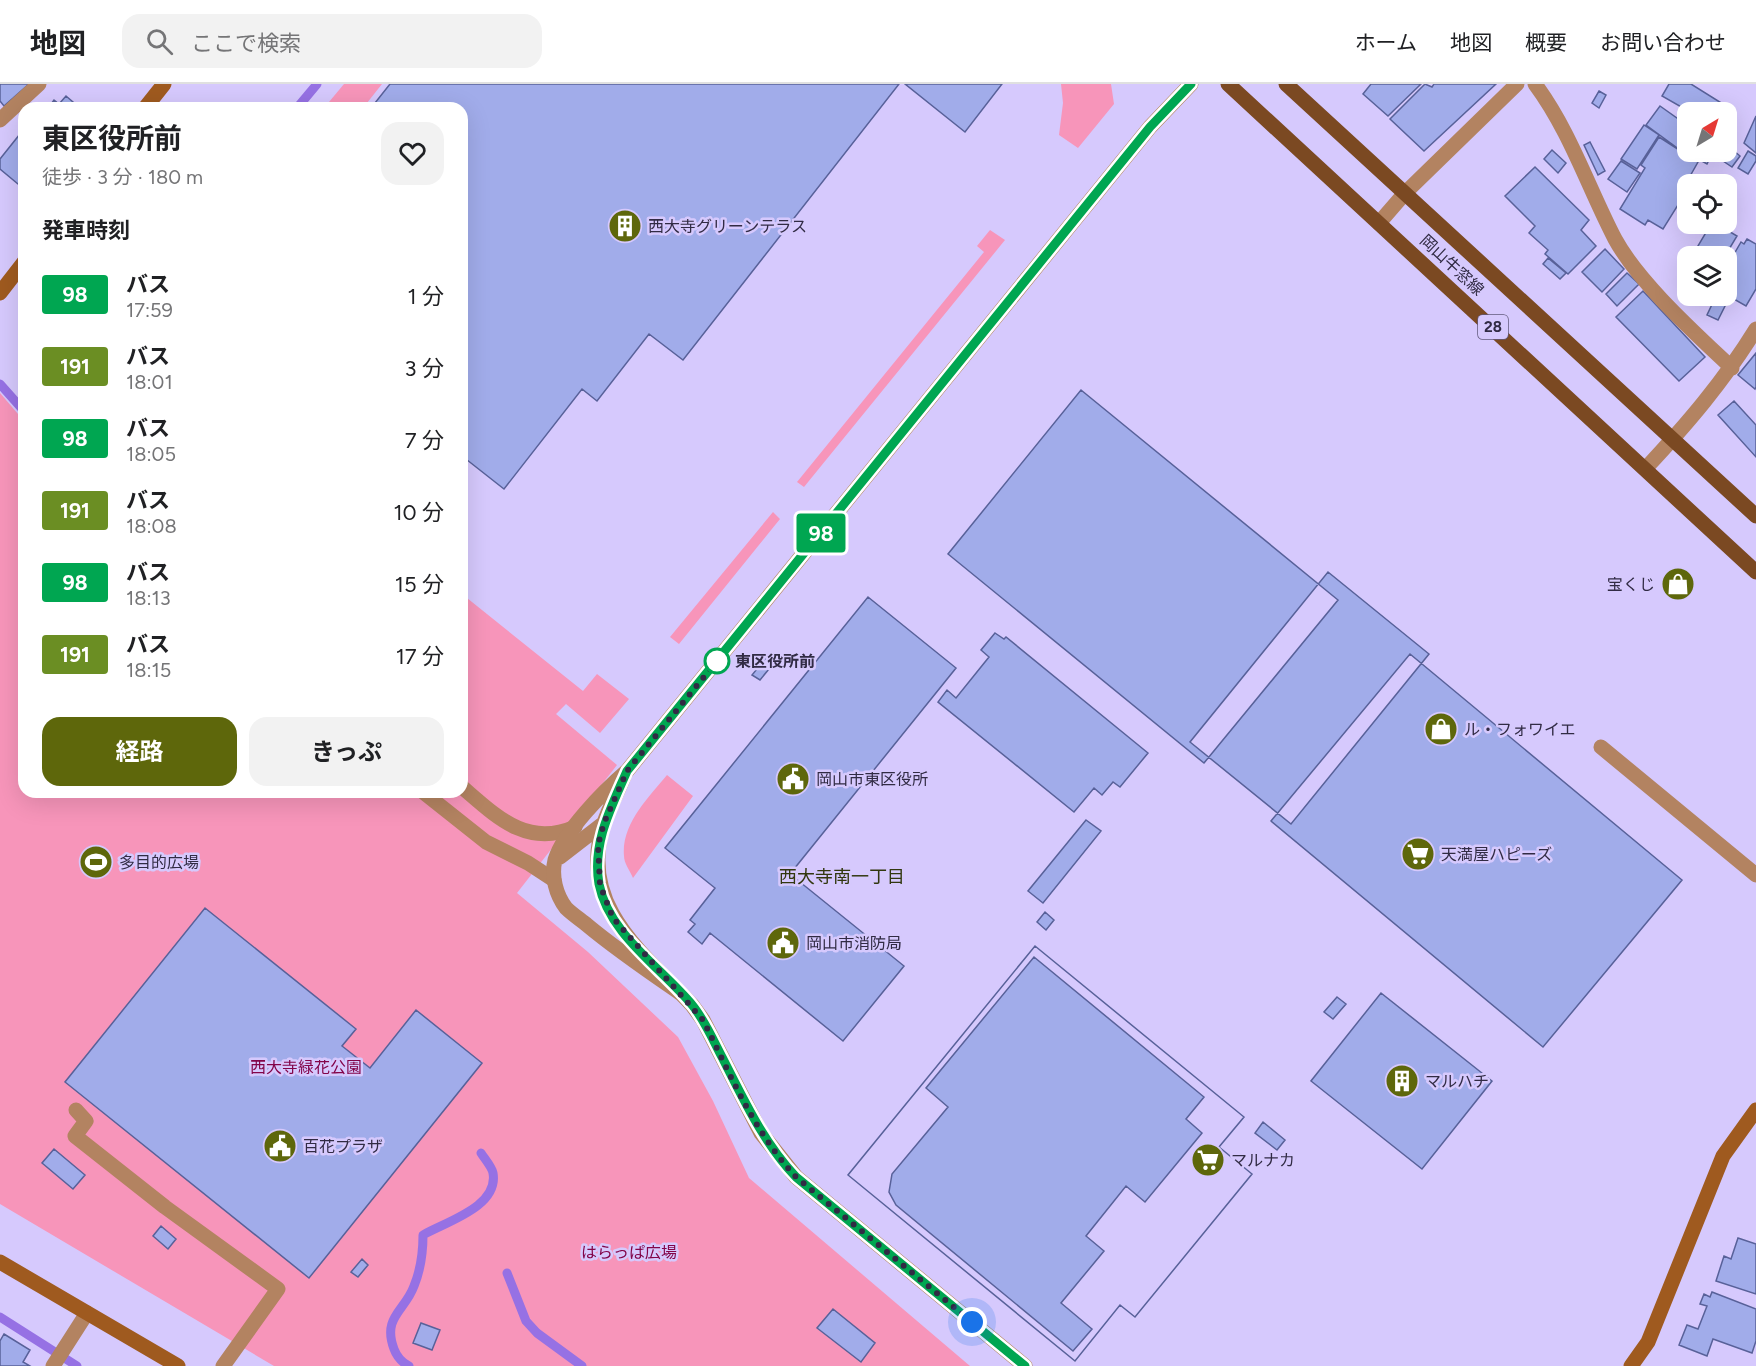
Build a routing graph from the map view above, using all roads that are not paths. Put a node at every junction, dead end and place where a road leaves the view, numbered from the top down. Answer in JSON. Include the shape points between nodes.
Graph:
{"nodes":[{"id":1,"x":39,"y":84,"type":"edge"},
{"id":2,"x":164,"y":84,"type":"edge"},
{"id":3,"x":1191,"y":84,"type":"edge"},
{"id":4,"x":1228,"y":84,"type":"edge"},
{"id":5,"x":1286,"y":84,"type":"edge"},
{"id":6,"x":1517,"y":84,"type":"edge"},
{"id":7,"x":1535,"y":84,"type":"edge"},
{"id":8,"x":20,"y":102,"type":"edge"},
{"id":9,"x":150,"y":102,"type":"edge"},
{"id":10,"x":18,"y":103,"type":"edge"},
{"id":11,"x":0,"y":120,"type":"edge"},
{"id":12,"x":1405,"y":193,"type":"junction"},
{"id":13,"x":1379,"y":223,"type":"junction"},
{"id":14,"x":18,"y":270,"type":"edge"},
{"id":15,"x":0,"y":293,"type":"edge"},
{"id":16,"x":1756,"y":329,"type":"edge"},
{"id":17,"x":1732,"y":368,"type":"junction"},
{"id":18,"x":1673,"y":439,"type":"junction"},
{"id":19,"x":1646,"y":468,"type":"junction"},
{"id":20,"x":1756,"y":516,"type":"edge"},
{"id":21,"x":1756,"y":572,"type":"edge"},
{"id":22,"x":1601,"y":747,"type":"dead end"},
{"id":23,"x":627,"y":771,"type":"junction"},
{"id":24,"x":468,"y":792,"type":"edge"},
{"id":25,"x":431,"y":798,"type":"edge"},
{"id":26,"x":604,"y":823,"type":"junction"},
{"id":27,"x":575,"y":827,"type":"junction"},
{"id":28,"x":555,"y":860,"type":"junction"},
{"id":29,"x":528,"y":863,"type":"junction"},
{"id":30,"x":1756,"y":875,"type":"edge"},
{"id":31,"x":554,"y":880,"type":"junction"},
{"id":32,"x":680,"y":993,"type":"junction"},
{"id":33,"x":76,"y":1110,"type":"dead end"},
{"id":34,"x":1756,"y":1110,"type":"edge"},
{"id":35,"x":0,"y":1262,"type":"edge"},
{"id":36,"x":87,"y":1313,"type":"junction"},
{"id":37,"x":59,"y":1358,"type":"edge"},
{"id":38,"x":178,"y":1366,"type":"edge"},
{"id":39,"x":222,"y":1366,"type":"edge"},
{"id":40,"x":1025,"y":1366,"type":"edge"},
{"id":41,"x":1631,"y":1366,"type":"edge"}],
"edges":[{"from":1,"to":8,"type":"street"},
{"from":2,"to":9,"type":"street"},
{"from":3,"to":23,"type":"street","via":[[1150,127]]},
{"from":4,"to":13,"type":"main road","name":"岡山牛窓線","number":"28"},
{"from":5,"to":12,"type":"main road","name":"岡山牛窓線","number":"28"},
{"from":6,"to":12,"type":"street"},
{"from":7,"to":17,"type":"street","via":[[1583,167],[1626,255]]},
{"from":10,"to":11,"type":"street"},
{"from":12,"to":13,"type":"street"},
{"from":12,"to":18,"type":"main road","name":"岡山牛窓線","number":"28"},
{"from":13,"to":19,"type":"main road","name":"岡山牛窓線","number":"28"},
{"from":14,"to":15,"type":"street"},
{"from":16,"to":17,"type":"street"},
{"from":17,"to":18,"type":"street"},
{"from":18,"to":19,"type":"street"},
{"from":18,"to":20,"type":"main road","name":"岡山牛窓線","number":"28"},
{"from":19,"to":21,"type":"main road","name":"岡山牛窓線","number":"28"},
{"from":22,"to":30,"type":"street"},
{"from":23,"to":26,"type":"street"},
{"from":23,"to":27,"type":"street"},
{"from":24,"to":27,"type":"street","via":[[516,827],[544,836]]},
{"from":25,"to":29,"type":"street","via":[[486,842]]},
{"from":26,"to":28,"type":"street"},
{"from":26,"to":32,"type":"street","via":[[598,845],[604,901],[625,934]]},
{"from":27,"to":28,"type":"street"},
{"from":28,"to":29,"type":"street"},
{"from":28,"to":31,"type":"street"},
{"from":29,"to":31,"type":"street"},
{"from":31,"to":32,"type":"street","via":[[567,908],[617,951]]},
{"from":32,"to":40,"type":"street","via":[[703,1020],[761,1133],[790,1171]]},
{"from":33,"to":39,"type":"street","via":[[86,1120],[75,1136],[278,1289]]},
{"from":34,"to":41,"type":"street","via":[[1723,1156],[1648,1342]]},
{"from":35,"to":36,"type":"street"},
{"from":36,"to":37,"type":"street"},
{"from":36,"to":38,"type":"street"}]}
